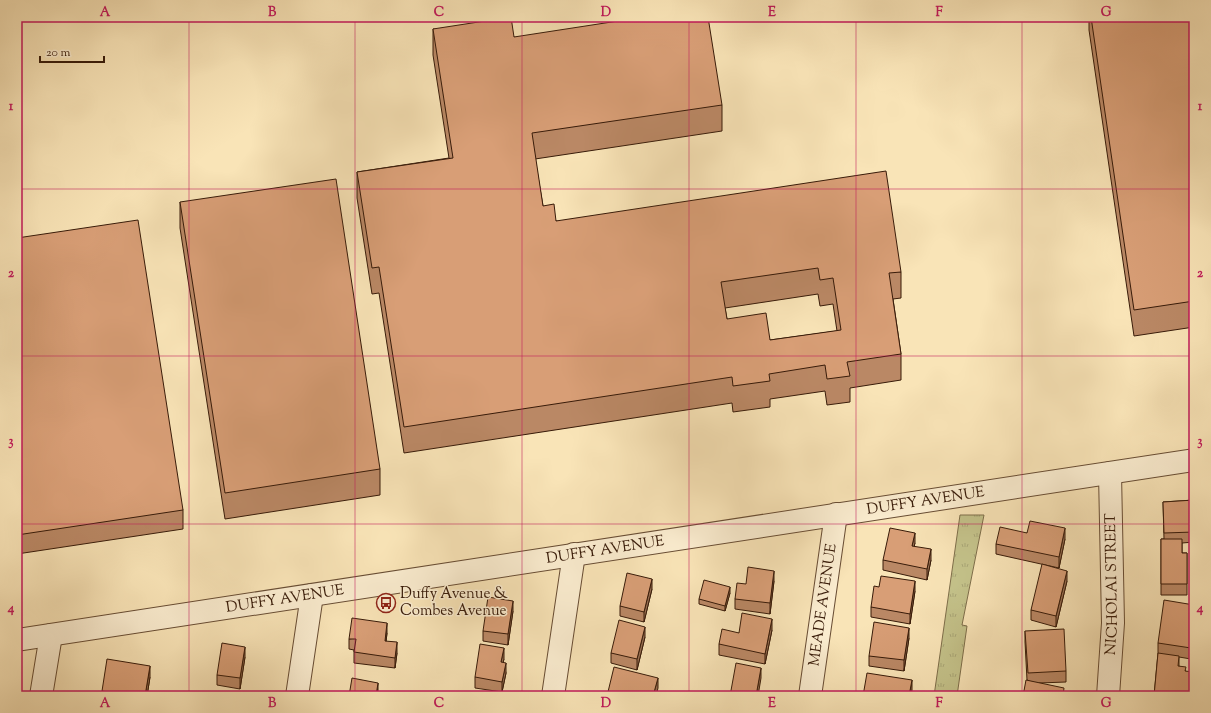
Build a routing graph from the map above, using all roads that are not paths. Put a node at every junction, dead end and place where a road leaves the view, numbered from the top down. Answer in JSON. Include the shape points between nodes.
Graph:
{"nodes":[{"id":1,"x":1194,"y":460,"type":"edge"},
{"id":2,"x":1110,"y":473,"type":"junction"},
{"id":3,"x":836,"y":514,"type":"junction"},
{"id":4,"x":574,"y":554,"type":"junction"},
{"id":5,"x":312,"y":595,"type":"junction"},
{"id":6,"x":51,"y":635,"type":"junction"},
{"id":7,"x":17,"y":640,"type":"edge"},
{"id":8,"x":42,"y":696,"type":"edge"},
{"id":9,"x":297,"y":696,"type":"edge"},
{"id":10,"x":553,"y":696,"type":"edge"},
{"id":11,"x":810,"y":696,"type":"edge"},
{"id":12,"x":1108,"y":696,"type":"edge"}],
"edges":[{"from":1,"to":2,"type":"street","name":"DUFFY AVENUE"},
{"from":2,"to":3,"type":"street","name":"DUFFY AVENUE"},
{"from":2,"to":12,"type":"street","name":"NICHOLAI STREET","via":[[1113,622]]},
{"from":3,"to":4,"type":"street","name":"DUFFY AVENUE"},
{"from":3,"to":11,"type":"street","name":"MEADE AVENUE"},
{"from":4,"to":5,"type":"street","name":"DUFFY AVENUE"},
{"from":4,"to":10,"type":"street"},
{"from":5,"to":6,"type":"street","name":"DUFFY AVENUE"},
{"from":5,"to":9,"type":"street"},
{"from":6,"to":7,"type":"street","name":"DUFFY AVENUE"},
{"from":6,"to":8,"type":"street"}]}
